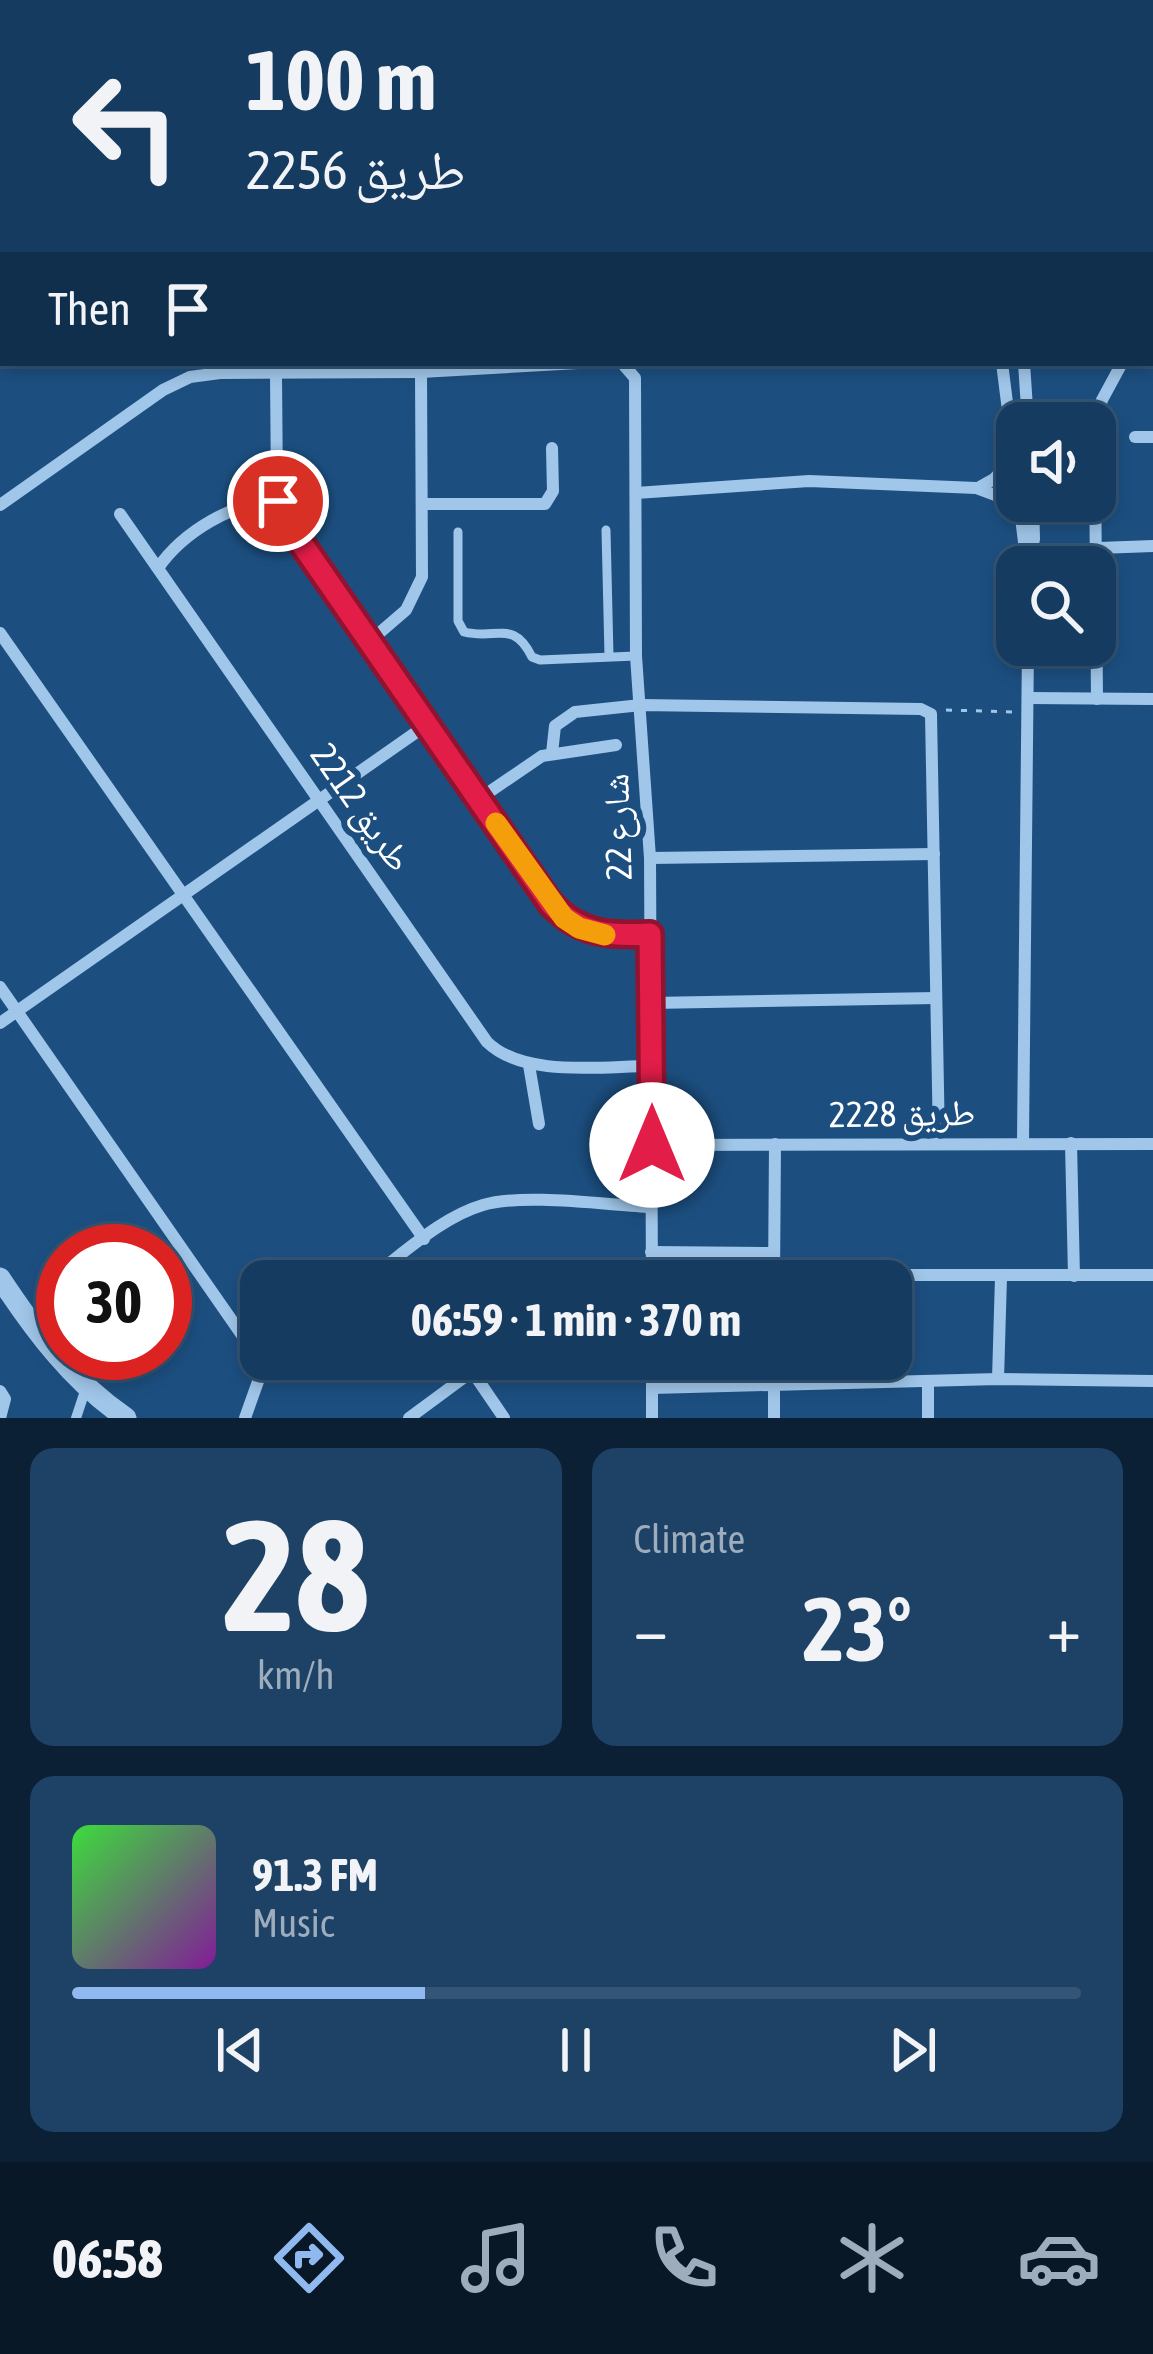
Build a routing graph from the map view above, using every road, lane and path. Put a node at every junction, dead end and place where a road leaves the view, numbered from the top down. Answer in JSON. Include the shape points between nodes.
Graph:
{"nodes":[{"id":1,"x":526,"y":366,"type":"edge"},
{"id":2,"x":1002,"y":366,"type":"edge"},
{"id":3,"x":1024,"y":366,"type":"edge"},
{"id":4,"x":1120,"y":366,"type":"edge"},
{"id":5,"x":627,"y":367,"type":"edge"},
{"id":6,"x":421,"y":372,"type":"junction"},
{"id":7,"x":276,"y":375,"type":"junction"},
{"id":8,"x":1007,"y":402,"type":"edge"},
{"id":9,"x":1027,"y":402,"type":"edge"},
{"id":10,"x":1101,"y":402,"type":"edge"},
{"id":11,"x":1153,"y":436,"type":"edge"},
{"id":12,"x":1135,"y":437,"type":"dead end"},
{"id":13,"x":552,"y":448,"type":"dead end"},
{"id":14,"x":996,"y":477,"type":"edge"},
{"id":15,"x":976,"y":488,"type":"junction"},
{"id":16,"x":635,"y":493,"type":"junction"},
{"id":17,"x":996,"y":494,"type":"edge"},
{"id":18,"x":278,"y":501,"type":"junction"},
{"id":19,"x":0,"y":505,"type":"edge"},
{"id":20,"x":423,"y":505,"type":"junction"},
{"id":21,"x":120,"y":514,"type":"dead end"},
{"id":22,"x":606,"y":530,"type":"dead end"},
{"id":23,"x":458,"y":532,"type":"dead end"},
{"id":24,"x":1153,"y":546,"type":"edge"},
{"id":25,"x":1116,"y":547,"type":"edge"},
{"id":26,"x":158,"y":568,"type":"junction"},
{"id":27,"x":607,"y":578,"type":"junction"},
{"id":28,"x":635,"y":578,"type":"junction"},
{"id":29,"x":0,"y":633,"type":"edge"},
{"id":30,"x":370,"y":641,"type":"junction"},
{"id":31,"x":609,"y":656,"type":"junction"},
{"id":32,"x":636,"y":656,"type":"junction"},
{"id":33,"x":1028,"y":666,"type":"edge"},
{"id":34,"x":1097,"y":666,"type":"edge"},
{"id":35,"x":1097,"y":698,"type":"junction"},
{"id":36,"x":1153,"y":698,"type":"edge"},
{"id":37,"x":640,"y":705,"type":"junction"},
{"id":38,"x":1029,"y":705,"type":"junction"},
{"id":39,"x":926,"y":710,"type":"junction"},
{"id":40,"x":428,"y":724,"type":"junction"},
{"id":41,"x":616,"y":745,"type":"dead end"},
{"id":42,"x":552,"y":753,"type":"junction"},
{"id":43,"x":322,"y":799,"type":"junction"},
{"id":44,"x":479,"y":799,"type":"junction"},
{"id":45,"x":934,"y":854,"type":"junction"},
{"id":46,"x":650,"y":858,"type":"junction"},
{"id":47,"x":183,"y":896,"type":"junction"},
{"id":48,"x":650,"y":934,"type":"junction"},
{"id":49,"x":0,"y":987,"type":"edge"},
{"id":50,"x":936,"y":998,"type":"junction"},
{"id":51,"x":651,"y":1003,"type":"junction"},
{"id":52,"x":17,"y":1011,"type":"junction"},
{"id":53,"x":0,"y":1023,"type":"edge"},
{"id":54,"x":529,"y":1065,"type":"junction"},
{"id":55,"x":651,"y":1066,"type":"junction"},
{"id":56,"x":538,"y":1124,"type":"dead end"},
{"id":57,"x":939,"y":1142,"type":"junction"},
{"id":58,"x":1023,"y":1142,"type":"junction"},
{"id":59,"x":1071,"y":1143,"type":"junction"},
{"id":60,"x":775,"y":1144,"type":"junction"},
{"id":61,"x":1153,"y":1144,"type":"edge"},
{"id":62,"x":652,"y":1145,"type":"junction"},
{"id":63,"x":651,"y":1207,"type":"junction"},
{"id":64,"x":424,"y":1239,"type":"junction"},
{"id":65,"x":652,"y":1252,"type":"junction"},
{"id":66,"x":774,"y":1253,"type":"junction"},
{"id":67,"x":395,"y":1260,"type":"edge"},
{"id":68,"x":652,"y":1260,"type":"edge"},
{"id":69,"x":774,"y":1260,"type":"edge"},
{"id":70,"x":1153,"y":1275,"type":"edge"},
{"id":71,"x":1001,"y":1276,"type":"junction"},
{"id":72,"x":1074,"y":1276,"type":"junction"},
{"id":73,"x":912,"y":1277,"type":"edge"},
{"id":74,"x":0,"y":1278,"type":"edge"},
{"id":75,"x":240,"y":1332,"type":"edge"},
{"id":76,"x":998,"y":1378,"type":"junction"},
{"id":77,"x":259,"y":1380,"type":"edge"},
{"id":78,"x":460,"y":1380,"type":"edge"},
{"id":79,"x":478,"y":1380,"type":"edge"},
{"id":80,"x":652,"y":1380,"type":"edge"},
{"id":81,"x":1153,"y":1381,"type":"edge"},
{"id":82,"x":774,"y":1382,"type":"junction"},
{"id":83,"x":928,"y":1383,"type":"junction"},
{"id":84,"x":86,"y":1388,"type":"junction"},
{"id":85,"x":652,"y":1388,"type":"junction"},
{"id":86,"x":0,"y":1391,"type":"edge"},
{"id":87,"x":0,"y":1418,"type":"edge"},
{"id":88,"x":76,"y":1418,"type":"edge"},
{"id":89,"x":126,"y":1418,"type":"edge"},
{"id":90,"x":245,"y":1418,"type":"edge"},
{"id":91,"x":410,"y":1418,"type":"edge"},
{"id":92,"x":505,"y":1418,"type":"edge"},
{"id":93,"x":652,"y":1418,"type":"edge"},
{"id":94,"x":775,"y":1418,"type":"edge"},
{"id":95,"x":928,"y":1418,"type":"edge"}],
"edges":[{"from":1,"to":6,"type":"street"},
{"from":2,"to":8,"type":"street"},
{"from":3,"to":9,"type":"street"},
{"from":4,"to":10,"type":"street"},
{"from":5,"to":16,"type":"street","name":"شارع 22"},
{"from":6,"to":7,"type":"street"},
{"from":6,"to":20,"type":"street"},
{"from":7,"to":18,"type":"street"},
{"from":7,"to":19,"type":"street","via":[[205,374],[176,383]]},
{"from":11,"to":12,"type":"street"},
{"from":13,"to":20,"type":"street","via":[[553,491],[545,504]]},
{"from":14,"to":15,"type":"street"},
{"from":15,"to":16,"type":"street","via":[[809,481]]},
{"from":15,"to":17,"type":"street"},
{"from":16,"to":28,"type":"street","name":"شارع 22"},
{"from":18,"to":26,"type":"street","via":[[228,512]]},
{"from":18,"to":30,"type":"street"},
{"from":20,"to":30,"type":"street","via":[[416,594]]},
{"from":21,"to":26,"type":"street","name":"طريق 2212"},
{"from":22,"to":27,"type":"lane"},
{"from":23,"to":31,"type":"lane","via":[[464,632],[518,635],[539,660]]},
{"from":24,"to":25,"type":"street"},
{"from":26,"to":43,"type":"street","name":"طريق 2212"},
{"from":27,"to":28,"type":"lane"},
{"from":27,"to":31,"type":"lane"},
{"from":28,"to":32,"type":"street","name":"شارع 22"},
{"from":29,"to":47,"type":"street"},
{"from":30,"to":40,"type":"street"},
{"from":31,"to":32,"type":"lane"},
{"from":32,"to":37,"type":"street","name":"شارع 22"},
{"from":33,"to":38,"type":"street"},
{"from":34,"to":35,"type":"street"},
{"from":35,"to":36,"type":"street"},
{"from":35,"to":38,"type":"street"},
{"from":37,"to":39,"type":"street"},
{"from":37,"to":42,"type":"street","via":[[567,714],[555,726]]},
{"from":37,"to":46,"type":"street","name":"شارع 22"},
{"from":38,"to":39,"type":"path"},
{"from":38,"to":58,"type":"street"},
{"from":39,"to":45,"type":"street"},
{"from":40,"to":43,"type":"street"},
{"from":40,"to":44,"type":"street"},
{"from":41,"to":42,"type":"street"},
{"from":42,"to":44,"type":"street"},
{"from":43,"to":47,"type":"street"},
{"from":43,"to":54,"type":"street","name":"طريق 2212","via":[[487,1042]]},
{"from":44,"to":48,"type":"street","via":[[564,918],[596,934]]},
{"from":45,"to":46,"type":"street"},
{"from":45,"to":50,"type":"street"},
{"from":46,"to":48,"type":"street","name":"شارع 22"},
{"from":47,"to":52,"type":"street"},
{"from":47,"to":64,"type":"street"},
{"from":48,"to":51,"type":"street","name":"شارع 22"},
{"from":49,"to":52,"type":"street"},
{"from":50,"to":51,"type":"street"},
{"from":50,"to":57,"type":"street"},
{"from":51,"to":55,"type":"street","name":"شارع 22"},
{"from":52,"to":53,"type":"street"},
{"from":52,"to":75,"type":"street"},
{"from":54,"to":55,"type":"street"},
{"from":54,"to":56,"type":"street"},
{"from":55,"to":62,"type":"street","name":"شارع 22"},
{"from":57,"to":58,"type":"street","name":"طريق 2228"},
{"from":57,"to":60,"type":"street","name":"طريق 2228"},
{"from":58,"to":59,"type":"street","name":"طريق 2228"},
{"from":59,"to":61,"type":"street","name":"طريق 2228"},
{"from":59,"to":72,"type":"street"},
{"from":60,"to":62,"type":"street","name":"طريق 2228"},
{"from":60,"to":66,"type":"street"},
{"from":62,"to":63,"type":"street","name":"شارع 22"},
{"from":63,"to":64,"type":"street","via":[[499,1202]]},
{"from":63,"to":65,"type":"street","name":"شارع 22"},
{"from":64,"to":67,"type":"street"},
{"from":65,"to":66,"type":"street"},
{"from":65,"to":68,"type":"street","name":"شارع 22"},
{"from":66,"to":69,"type":"street"},
{"from":70,"to":72,"type":"street"},
{"from":71,"to":72,"type":"street"},
{"from":71,"to":73,"type":"street"},
{"from":71,"to":76,"type":"street"},
{"from":74,"to":84,"type":"street"},
{"from":76,"to":81,"type":"street"},
{"from":76,"to":83,"type":"street"},
{"from":77,"to":90,"type":"street"},
{"from":78,"to":91,"type":"street"},
{"from":79,"to":92,"type":"street"},
{"from":80,"to":85,"type":"street"},
{"from":82,"to":83,"type":"street"},
{"from":82,"to":85,"type":"street"},
{"from":82,"to":94,"type":"street"},
{"from":83,"to":95,"type":"street"},
{"from":84,"to":88,"type":"street"},
{"from":84,"to":89,"type":"street"},
{"from":85,"to":93,"type":"street"},
{"from":86,"to":87,"type":"street"}]}
